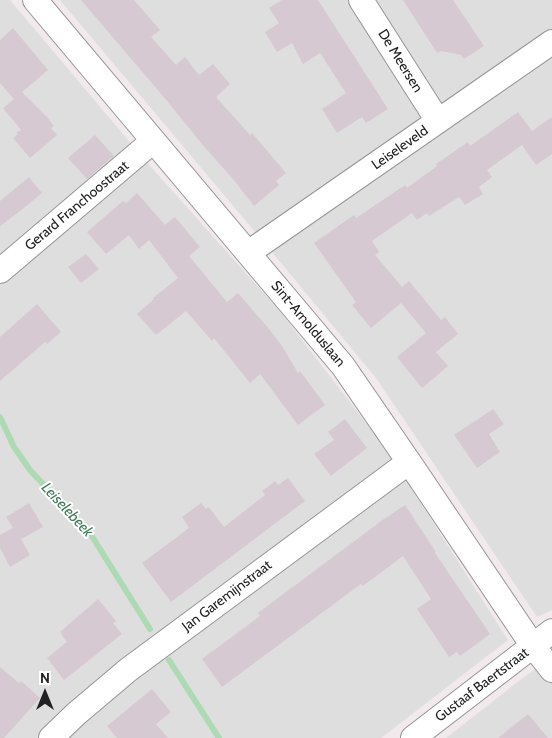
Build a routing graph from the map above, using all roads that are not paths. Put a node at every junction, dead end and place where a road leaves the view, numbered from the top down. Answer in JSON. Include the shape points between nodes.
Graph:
{"nodes":[{"id":1,"x":35,"y":0,"type":"edge"},
{"id":2,"x":361,"y":0,"type":"edge"},
{"id":3,"x":552,"y":42,"type":"edge"},
{"id":4,"x":438,"y":121,"type":"junction"},
{"id":5,"x":153,"y":141,"type":"junction"},
{"id":6,"x":248,"y":253,"type":"junction"},
{"id":7,"x":0,"y":271,"type":"edge"},
{"id":8,"x":409,"y":462,"type":"junction"},
{"id":9,"x":552,"y":631,"type":"edge"},
{"id":10,"x":533,"y":646,"type":"junction"},
{"id":11,"x":552,"y":670,"type":"edge"},
{"id":12,"x":418,"y":736,"type":"edge"},
{"id":13,"x":51,"y":738,"type":"edge"}],
"edges":[{"from":1,"to":5,"type":"street","name":"Sint-Arnolduslaan"},
{"from":2,"to":4,"type":"street","name":"De Meersen"},
{"from":3,"to":4,"type":"street","name":"Leiseleveld"},
{"from":4,"to":6,"type":"street","name":"Leiseleveld"},
{"from":5,"to":6,"type":"street","name":"Sint-Arnolduslaan"},
{"from":5,"to":7,"type":"street","name":"Gerard Franchoostraat"},
{"from":6,"to":8,"type":"street","name":"Sint-Arnolduslaan","via":[[343,366]]},
{"from":8,"to":10,"type":"street","name":"Sint-Arnolduslaan"},
{"from":8,"to":13,"type":"street","name":"Jan Garemijnstraat","via":[[128,670]]},
{"from":9,"to":10,"type":"street","name":"Gustaaf Baertstraat"},
{"from":10,"to":11,"type":"street","name":"Sint-Arnolduslaan"},
{"from":10,"to":12,"type":"street","name":"Gustaaf Baertstraat"}]}
